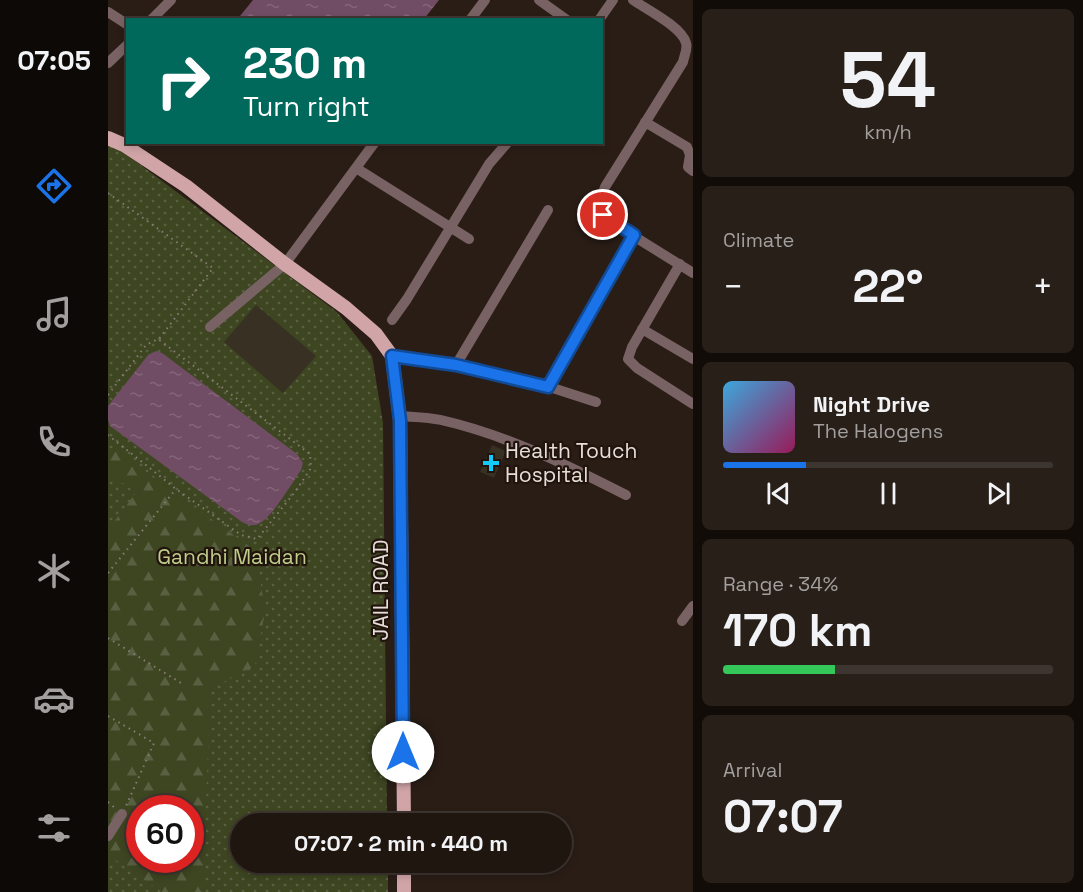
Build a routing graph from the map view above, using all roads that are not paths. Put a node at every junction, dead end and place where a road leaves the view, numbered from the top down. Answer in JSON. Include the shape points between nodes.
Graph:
{"nodes":[{"id":1,"x":171,"y":0,"type":"edge"},
{"id":2,"x":485,"y":0,"type":"edge"},
{"id":3,"x":539,"y":0,"type":"edge"},
{"id":4,"x":613,"y":0,"type":"edge"},
{"id":5,"x":633,"y":0,"type":"edge"},
{"id":6,"x":108,"y":12,"type":"edge"},
{"id":7,"x":153,"y":18,"type":"edge"},
{"id":8,"x":472,"y":18,"type":"edge"},
{"id":9,"x":564,"y":18,"type":"edge"},
{"id":10,"x":600,"y":18,"type":"edge"},
{"id":11,"x":126,"y":24,"type":"edge"},
{"id":12,"x":126,"y":46,"type":"edge"},
{"id":13,"x":683,"y":62,"type":"junction"},
{"id":14,"x":108,"y":63,"type":"edge"},
{"id":15,"x":693,"y":68,"type":"edge"},
{"id":16,"x":645,"y":122,"type":"junction"},
{"id":17,"x":108,"y":138,"type":"edge"},
{"id":18,"x":374,"y":144,"type":"edge"},
{"id":19,"x":506,"y":144,"type":"edge"},
{"id":20,"x":356,"y":168,"type":"junction"},
{"id":21,"x":693,"y":171,"type":"edge"},
{"id":22,"x":548,"y":210,"type":"dead end"},
{"id":23,"x":450,"y":227,"type":"junction"},
{"id":24,"x":634,"y":235,"type":"junction"},
{"id":25,"x":469,"y":239,"type":"dead end"},
{"id":26,"x":285,"y":264,"type":"junction"},
{"id":27,"x":680,"y":264,"type":"junction"},
{"id":28,"x":693,"y":273,"type":"edge"},
{"id":29,"x":392,"y":320,"type":"dead end"},
{"id":30,"x":210,"y":327,"type":"dead end"},
{"id":31,"x":642,"y":329,"type":"junction"},
{"id":32,"x":392,"y":356,"type":"junction"},
{"id":33,"x":693,"y":359,"type":"edge"},
{"id":34,"x":456,"y":365,"type":"junction"},
{"id":35,"x":548,"y":387,"type":"junction"},
{"id":36,"x":596,"y":402,"type":"dead end"},
{"id":37,"x":693,"y":404,"type":"edge"},
{"id":38,"x":400,"y":416,"type":"junction"},
{"id":39,"x":627,"y":495,"type":"dead end"},
{"id":40,"x":693,"y":606,"type":"edge"},
{"id":41,"x":682,"y":621,"type":"dead end"},
{"id":42,"x":404,"y":813,"type":"edge"},
{"id":43,"x":122,"y":814,"type":"road end"},
{"id":44,"x":108,"y":836,"type":"edge"},
{"id":45,"x":404,"y":873,"type":"edge"},
{"id":46,"x":404,"y":892,"type":"edge"}],
"edges":[{"from":1,"to":7,"type":"street"},
{"from":2,"to":8,"type":"street"},
{"from":3,"to":9,"type":"street"},
{"from":4,"to":10,"type":"street"},
{"from":5,"to":13,"type":"street","via":[[680,33],[686,43]]},
{"from":6,"to":11,"type":"street"},
{"from":12,"to":14,"type":"street"},
{"from":13,"to":15,"type":"street"},
{"from":13,"to":16,"type":"street"},
{"from":16,"to":21,"type":"street","via":[[687,147],[688,166]]},
{"from":16,"to":24,"type":"street","via":[[600,198],[603,215]]},
{"from":17,"to":26,"type":"main road","via":[[186,186]]},
{"from":18,"to":20,"type":"street"},
{"from":19,"to":23,"type":"street","via":[[489,164]]},
{"from":20,"to":23,"type":"street"},
{"from":20,"to":26,"type":"street"},
{"from":22,"to":34,"type":"street"},
{"from":23,"to":25,"type":"street"},
{"from":23,"to":29,"type":"street"},
{"from":24,"to":27,"type":"street"},
{"from":24,"to":35,"type":"street"},
{"from":26,"to":30,"type":"street"},
{"from":26,"to":32,"type":"main road","via":[[346,308],[376,334]]},
{"from":27,"to":28,"type":"street"},
{"from":27,"to":31,"type":"street"},
{"from":31,"to":33,"type":"street"},
{"from":31,"to":37,"type":"street","via":[[628,359]]},
{"from":32,"to":34,"type":"street"},
{"from":32,"to":38,"type":"main road","name":"JAIL ROAD"},
{"from":34,"to":35,"type":"street"},
{"from":35,"to":36,"type":"street"},
{"from":38,"to":39,"type":"street","via":[[440,419],[519,443]]},
{"from":38,"to":42,"type":"main road","name":"JAIL ROAD"},
{"from":40,"to":41,"type":"street"},
{"from":43,"to":44,"type":"street"},
{"from":45,"to":46,"type":"main road"}]}
